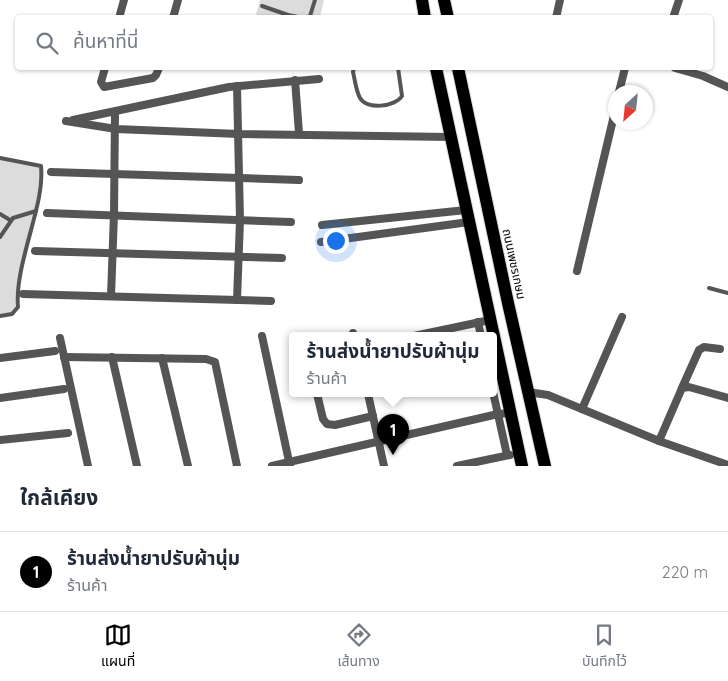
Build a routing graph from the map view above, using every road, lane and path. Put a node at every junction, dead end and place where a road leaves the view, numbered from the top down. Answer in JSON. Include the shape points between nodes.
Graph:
{"nodes":[{"id":1,"x":124,"y":0,"type":"edge"},
{"id":2,"x":178,"y":0,"type":"edge"},
{"id":3,"x":315,"y":0,"type":"edge"},
{"id":4,"x":422,"y":0,"type":"edge"},
{"id":5,"x":444,"y":0,"type":"edge"},
{"id":6,"x":560,"y":0,"type":"edge"},
{"id":7,"x":679,"y":0,"type":"edge"},
{"id":8,"x":262,"y":6,"type":"dead end"},
{"id":9,"x":120,"y":15,"type":"edge"},
{"id":10,"x":174,"y":15,"type":"edge"},
{"id":11,"x":288,"y":15,"type":"edge"},
{"id":12,"x":310,"y":15,"type":"edge"},
{"id":13,"x":424,"y":15,"type":"edge"},
{"id":14,"x":447,"y":15,"type":"edge"},
{"id":15,"x":557,"y":15,"type":"edge"},
{"id":16,"x":674,"y":15,"type":"edge"},
{"id":17,"x":104,"y":70,"type":"edge"},
{"id":18,"x":158,"y":70,"type":"edge"},
{"id":19,"x":354,"y":70,"type":"edge"},
{"id":20,"x":398,"y":70,"type":"edge"},
{"id":21,"x":436,"y":70,"type":"edge"},
{"id":22,"x":458,"y":70,"type":"edge"},
{"id":23,"x":624,"y":70,"type":"edge"},
{"id":24,"x":682,"y":70,"type":"edge"},
{"id":25,"x":319,"y":79,"type":"dead end"},
{"id":26,"x":295,"y":80,"type":"junction"},
{"id":27,"x":621,"y":85,"type":"edge"},
{"id":28,"x":237,"y":86,"type":"junction"},
{"id":29,"x":728,"y":87,"type":"edge"},
{"id":30,"x":115,"y":112,"type":"junction"},
{"id":31,"x":116,"y":129,"type":"junction"},
{"id":32,"x":611,"y":130,"type":"edge"},
{"id":33,"x":299,"y":133,"type":"junction"},
{"id":34,"x":239,"y":134,"type":"junction"},
{"id":35,"x":451,"y":136,"type":"junction"},
{"id":36,"x":0,"y":158,"type":"edge"},
{"id":37,"x":52,"y":172,"type":"dead end"},
{"id":38,"x":114,"y":174,"type":"junction"},
{"id":39,"x":240,"y":178,"type":"junction"},
{"id":40,"x":299,"y":180,"type":"dead end"},
{"id":41,"x":36,"y":211,"type":"junction"},
{"id":42,"x":47,"y":212,"type":"dead end"},
{"id":43,"x":0,"y":214,"type":"edge"},
{"id":44,"x":114,"y":214,"type":"junction"},
{"id":45,"x":468,"y":216,"type":"junction"},
{"id":46,"x":10,"y":220,"type":"junction"},
{"id":47,"x":240,"y":220,"type":"junction"},
{"id":48,"x":291,"y":222,"type":"dead end"},
{"id":49,"x":322,"y":225,"type":"dead end"},
{"id":50,"x":0,"y":237,"type":"edge"},
{"id":51,"x":320,"y":242,"type":"dead end"},
{"id":52,"x":35,"y":251,"type":"dead end"},
{"id":53,"x":112,"y":253,"type":"junction"},
{"id":54,"x":239,"y":257,"type":"junction"},
{"id":55,"x":282,"y":258,"type":"dead end"},
{"id":56,"x":577,"y":271,"type":"dead end"},
{"id":57,"x":709,"y":288,"type":"dead end"},
{"id":58,"x":728,"y":293,"type":"edge"},
{"id":59,"x":24,"y":294,"type":"dead end"},
{"id":60,"x":110,"y":296,"type":"junction"},
{"id":61,"x":237,"y":300,"type":"junction"},
{"id":62,"x":271,"y":301,"type":"dead end"},
{"id":63,"x":0,"y":316,"type":"edge"},
{"id":64,"x":622,"y":317,"type":"dead end"},
{"id":65,"x":484,"y":321,"type":"junction"},
{"id":66,"x":433,"y":332,"type":"edge"},
{"id":67,"x":482,"y":332,"type":"edge"},
{"id":68,"x":487,"y":332,"type":"edge"},
{"id":69,"x":262,"y":336,"type":"dead end"},
{"id":70,"x":60,"y":338,"type":"dead end"},
{"id":71,"x":720,"y":349,"type":"dead end"},
{"id":72,"x":55,"y":351,"type":"dead end"},
{"id":73,"x":64,"y":357,"type":"junction"},
{"id":74,"x":112,"y":357,"type":"junction"},
{"id":75,"x":0,"y":358,"type":"edge"},
{"id":76,"x":162,"y":358,"type":"junction"},
{"id":77,"x":497,"y":372,"type":"edge"},
{"id":78,"x":682,"y":388,"type":"junction"},
{"id":79,"x":64,"y":390,"type":"dead end"},
{"id":80,"x":528,"y":392,"type":"junction"},
{"id":81,"x":318,"y":397,"type":"edge"},
{"id":82,"x":369,"y":397,"type":"edge"},
{"id":83,"x":496,"y":397,"type":"edge"},
{"id":84,"x":0,"y":398,"type":"edge"},
{"id":85,"x":728,"y":398,"type":"edge"},
{"id":86,"x":582,"y":409,"type":"junction"},
{"id":87,"x":504,"y":414,"type":"junction"},
{"id":88,"x":373,"y":416,"type":"junction"},
{"id":89,"x":68,"y":433,"type":"dead end"},
{"id":90,"x":0,"y":440,"type":"edge"},
{"id":91,"x":378,"y":441,"type":"junction"},
{"id":92,"x":659,"y":442,"type":"junction"},
{"id":93,"x":516,"y":458,"type":"edge"},
{"id":94,"x":492,"y":462,"type":"edge"},
{"id":95,"x":290,"y":464,"type":"edge"},
{"id":96,"x":728,"y":465,"type":"edge"},
{"id":97,"x":88,"y":466,"type":"edge"},
{"id":98,"x":137,"y":466,"type":"edge"},
{"id":99,"x":188,"y":466,"type":"edge"},
{"id":100,"x":237,"y":466,"type":"edge"},
{"id":101,"x":272,"y":466,"type":"edge"},
{"id":102,"x":384,"y":466,"type":"edge"},
{"id":103,"x":457,"y":466,"type":"edge"},
{"id":104,"x":545,"y":466,"type":"edge"}],
"edges":[{"from":1,"to":9,"type":"street"},
{"from":2,"to":10,"type":"street"},
{"from":3,"to":12,"type":"lane"},
{"from":4,"to":13,"type":"main road"},
{"from":5,"to":14,"type":"main road"},
{"from":6,"to":15,"type":"street"},
{"from":7,"to":16,"type":"street"},
{"from":8,"to":11,"type":"lane"},
{"from":17,"to":18,"type":"street","via":[[101,82],[104,88],[153,78]]},
{"from":19,"to":20,"type":"lane","via":[[360,98],[379,106],[395,103],[402,96]]},
{"from":21,"to":35,"type":"main road"},
{"from":22,"to":80,"type":"main road","name":"ถนนเพชรเกษม"},
{"from":23,"to":27,"type":"street"},
{"from":24,"to":29,"type":"street"},
{"from":25,"to":26,"type":"street"},
{"from":26,"to":28,"type":"street"},
{"from":26,"to":33,"type":"street"},
{"from":28,"to":30,"type":"street"},
{"from":28,"to":34,"type":"street"},
{"from":30,"to":31,"type":"street"},
{"from":30,"to":31,"type":"street","via":[[66,121]]},
{"from":31,"to":34,"type":"street"},
{"from":31,"to":38,"type":"street"},
{"from":32,"to":56,"type":"street"},
{"from":33,"to":34,"type":"street"},
{"from":33,"to":35,"type":"street"},
{"from":34,"to":39,"type":"street"},
{"from":35,"to":45,"type":"main road"},
{"from":36,"to":41,"type":"lane","via":[[41,166]]},
{"from":37,"to":38,"type":"street"},
{"from":38,"to":39,"type":"street"},
{"from":38,"to":44,"type":"street"},
{"from":39,"to":40,"type":"street"},
{"from":39,"to":47,"type":"street"},
{"from":41,"to":46,"type":"lane"},
{"from":41,"to":63,"type":"lane","via":[[16,292],[18,307],[12,314]]},
{"from":42,"to":44,"type":"street"},
{"from":43,"to":46,"type":"lane"},
{"from":44,"to":47,"type":"street"},
{"from":44,"to":53,"type":"street"},
{"from":45,"to":49,"type":"street"},
{"from":45,"to":51,"type":"street"},
{"from":45,"to":65,"type":"main road","via":[[488,307]]},
{"from":46,"to":50,"type":"lane"},
{"from":47,"to":48,"type":"street"},
{"from":47,"to":54,"type":"street"},
{"from":52,"to":53,"type":"street"},
{"from":53,"to":54,"type":"street"},
{"from":53,"to":60,"type":"street"},
{"from":54,"to":55,"type":"street"},
{"from":54,"to":61,"type":"street"},
{"from":57,"to":58,"type":"lane"},
{"from":59,"to":60,"type":"street"},
{"from":60,"to":61,"type":"street"},
{"from":61,"to":62,"type":"street"},
{"from":64,"to":86,"type":"street"},
{"from":65,"to":66,"type":"street"},
{"from":65,"to":67,"type":"street"},
{"from":65,"to":68,"type":"main road"},
{"from":69,"to":95,"type":"street"},
{"from":70,"to":73,"type":"street"},
{"from":71,"to":78,"type":"street","via":[[704,347],[700,350]]},
{"from":72,"to":75,"type":"street"},
{"from":73,"to":74,"type":"street"},
{"from":73,"to":97,"type":"street"},
{"from":74,"to":76,"type":"street"},
{"from":74,"to":98,"type":"street"},
{"from":76,"to":99,"type":"street"},
{"from":76,"to":100,"type":"street","via":[[215,362]]},
{"from":77,"to":87,"type":"main road"},
{"from":78,"to":85,"type":"street"},
{"from":78,"to":92,"type":"street"},
{"from":79,"to":84,"type":"street"},
{"from":80,"to":86,"type":"street","via":[[548,395]]},
{"from":80,"to":104,"type":"main road","name":"ถนนเพชรเกษม"},
{"from":81,"to":88,"type":"street","via":[[326,424]]},
{"from":82,"to":88,"type":"street"},
{"from":83,"to":87,"type":"street"},
{"from":86,"to":92,"type":"street"},
{"from":87,"to":91,"type":"street"},
{"from":87,"to":93,"type":"main road"},
{"from":88,"to":91,"type":"street"},
{"from":89,"to":90,"type":"street"},
{"from":91,"to":95,"type":"street"},
{"from":91,"to":102,"type":"street"},
{"from":92,"to":96,"type":"street"},
{"from":93,"to":94,"type":"street"},
{"from":94,"to":103,"type":"street"},
{"from":95,"to":101,"type":"street"}]}
